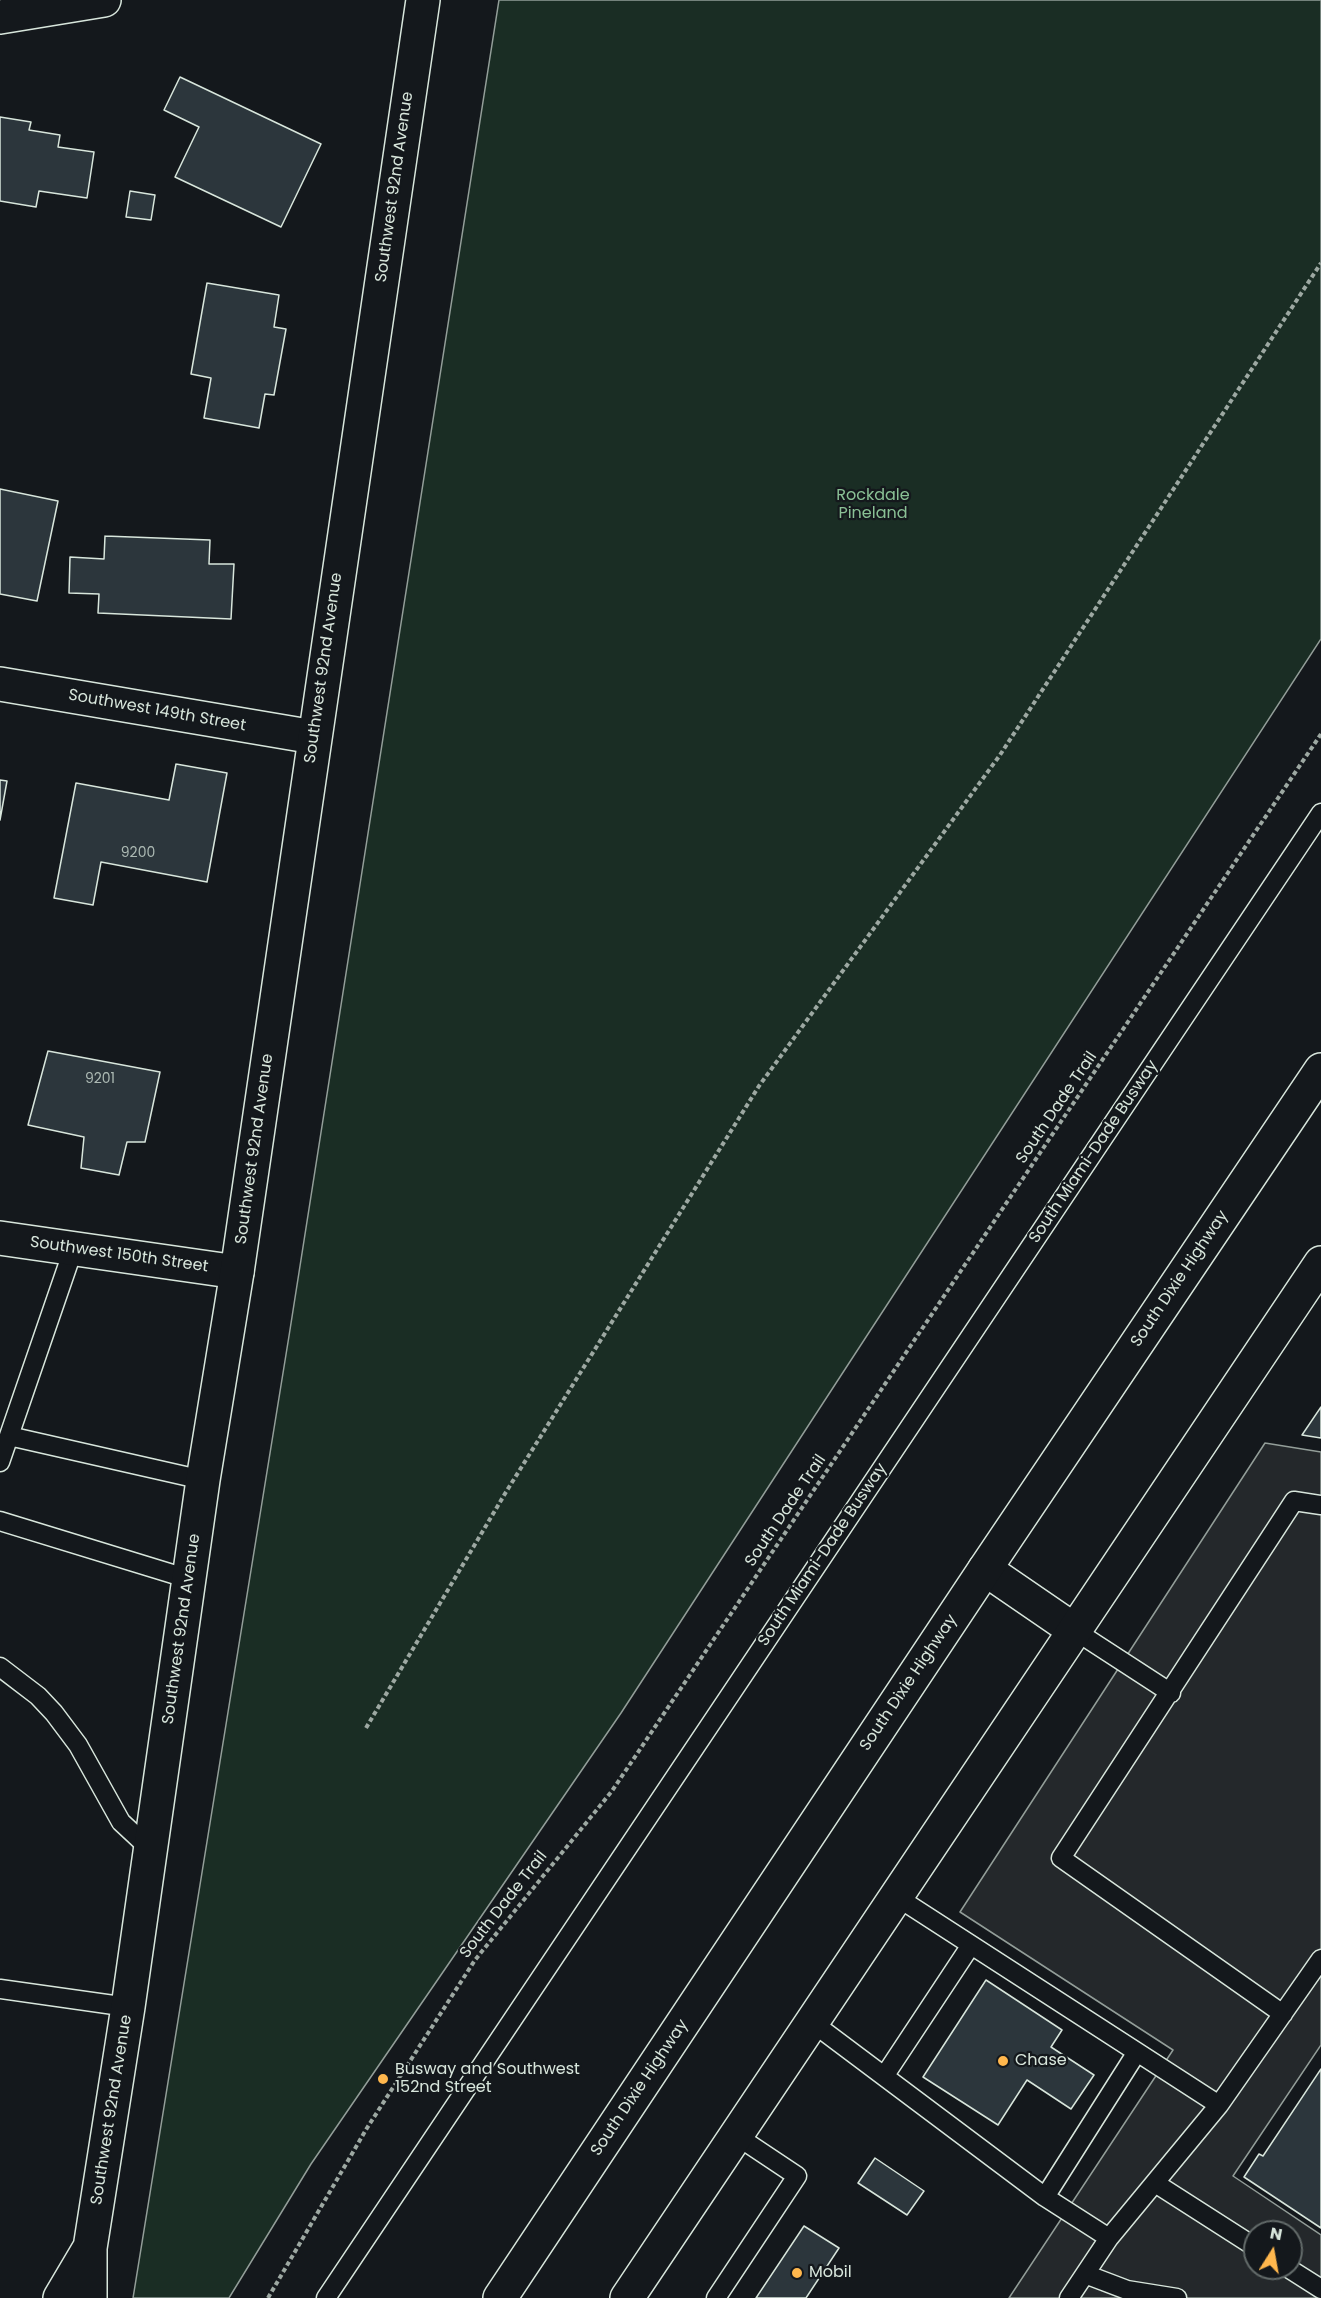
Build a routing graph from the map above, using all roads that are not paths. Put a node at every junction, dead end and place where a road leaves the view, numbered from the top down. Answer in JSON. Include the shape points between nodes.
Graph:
{"nodes":[{"id":1,"x":104,"y":0,"type":"edge"},
{"id":2,"x":423,"y":0,"type":"edge"},
{"id":3,"x":0,"y":17,"type":"edge"},
{"id":4,"x":0,"y":684,"type":"edge"},
{"id":5,"x":314,"y":737,"type":"junction"},
{"id":6,"x":1321,"y":813,"type":"edge"},
{"id":7,"x":1321,"y":1070,"type":"edge"},
{"id":8,"x":0,"y":1238,"type":"edge"},
{"id":9,"x":73,"y":1250,"type":"junction"},
{"id":10,"x":1321,"y":1263,"type":"edge"},
{"id":11,"x":237,"y":1272,"type":"junction"},
{"id":12,"x":9,"y":1436,"type":"junction"},
{"id":13,"x":0,"y":1462,"type":"edge"},
{"id":14,"x":203,"y":1480,"type":"junction"},
{"id":15,"x":1321,"y":1505,"type":"edge"},
{"id":16,"x":0,"y":1521,"type":"edge"},
{"id":17,"x":985,"y":1569,"type":"junction"},
{"id":18,"x":189,"y":1579,"type":"junction"},
{"id":19,"x":1074,"y":1630,"type":"junction"},
{"id":20,"x":0,"y":1668,"type":"edge"},
{"id":21,"x":1171,"y":1693,"type":"junction"},
{"id":22,"x":150,"y":1849,"type":"junction"},
{"id":23,"x":897,"y":1897,"type":"junction"},
{"id":24,"x":970,"y":1945,"type":"junction"},
{"id":25,"x":1321,"y":1959,"type":"edge"},
{"id":26,"x":0,"y":1989,"type":"edge"},
{"id":27,"x":128,"y":2007,"type":"junction"},
{"id":28,"x":1282,"y":2014,"type":"junction"},
{"id":29,"x":813,"y":2023,"type":"junction"},
{"id":30,"x":1137,"y":2052,"type":"junction"},
{"id":31,"x":885,"y":2075,"type":"junction"},
{"id":32,"x":1219,"y":2105,"type":"junction"},
{"id":33,"x":737,"y":2136,"type":"junction"},
{"id":34,"x":1155,"y":2183,"type":"junction"},
{"id":35,"x":1045,"y":2197,"type":"junction"},
{"id":36,"x":1109,"y":2238,"type":"junction"},
{"id":37,"x":1243,"y":2239,"type":"edge"},
{"id":38,"x":90,"y":2247,"type":"junction"},
{"id":39,"x":1085,"y":2274,"type":"junction"},
{"id":40,"x":1303,"y":2280,"type":"edge"},
{"id":41,"x":1316,"y":2291,"type":"edge"},
{"id":42,"x":60,"y":2298,"type":"edge"},
{"id":43,"x":90,"y":2298,"type":"edge"},
{"id":44,"x":326,"y":2298,"type":"edge"},
{"id":45,"x":500,"y":2298,"type":"edge"},
{"id":46,"x":627,"y":2298,"type":"edge"},
{"id":47,"x":716,"y":2298,"type":"edge"},
{"id":48,"x":1069,"y":2298,"type":"edge"},
{"id":49,"x":1177,"y":2298,"type":"edge"}],
"edges":[{"from":1,"to":3,"type":"main road"},
{"from":2,"to":5,"type":"main road","name":"Southwest 92nd Avenue"},
{"from":4,"to":5,"type":"main road","name":"Southwest 149th Street"},
{"from":5,"to":11,"type":"main road","name":"Southwest 92nd Avenue"},
{"from":6,"to":44,"type":"lane","name":"South Miami-Dade Busway"},
{"from":7,"to":17,"type":"main road","name":"South Dixie Highway"},
{"from":8,"to":9,"type":"main road","name":"Southwest 150th Street"},
{"from":9,"to":11,"type":"main road","name":"Southwest 150th Street"},
{"from":9,"to":12,"type":"lane"},
{"from":10,"to":19,"type":"main road"},
{"from":11,"to":14,"type":"main road","name":"Southwest 92nd Avenue"},
{"from":12,"to":13,"type":"lane"},
{"from":12,"to":14,"type":"lane"},
{"from":14,"to":18,"type":"main road","name":"Southwest 92nd Avenue"},
{"from":15,"to":21,"type":"lane","via":[[1294,1501]]},
{"from":16,"to":18,"type":"lane"},
{"from":17,"to":19,"type":"main road"},
{"from":17,"to":45,"type":"main road","name":"South Dixie Highway"},
{"from":18,"to":22,"type":"main road","name":"Southwest 92nd Avenue"},
{"from":19,"to":21,"type":"lane"},
{"from":19,"to":23,"type":"main road"},
{"from":20,"to":22,"type":"lane","via":[[54,1713],[78,1745],[121,1822]]},
{"from":21,"to":28,"type":"lane","via":[[1061,1858]]},
{"from":22,"to":27,"type":"main road","name":"Southwest 92nd Avenue"},
{"from":23,"to":24,"type":"lane"},
{"from":23,"to":29,"type":"main road"},
{"from":24,"to":30,"type":"lane"},
{"from":24,"to":31,"type":"lane"},
{"from":25,"to":28,"type":"lane"},
{"from":26,"to":27,"type":"lane"},
{"from":27,"to":38,"type":"main road","name":"Southwest 92nd Avenue"},
{"from":28,"to":32,"type":"lane"},
{"from":29,"to":31,"type":"lane"},
{"from":29,"to":33,"type":"main road"},
{"from":30,"to":32,"type":"lane"},
{"from":30,"to":35,"type":"lane"},
{"from":31,"to":35,"type":"lane"},
{"from":32,"to":34,"type":"lane"},
{"from":33,"to":46,"type":"main road"},
{"from":33,"to":47,"type":"lane","via":[[797,2176]]},
{"from":34,"to":36,"type":"lane"},
{"from":34,"to":37,"type":"lane"},
{"from":35,"to":36,"type":"lane"},
{"from":36,"to":39,"type":"lane"},
{"from":38,"to":42,"type":"main road"},
{"from":38,"to":43,"type":"main road","name":"Southwest 92nd Avenue"},
{"from":39,"to":48,"type":"lane"},
{"from":39,"to":49,"type":"lane","via":[[1127,2290]]},
{"from":40,"to":41,"type":"lane"}]}
